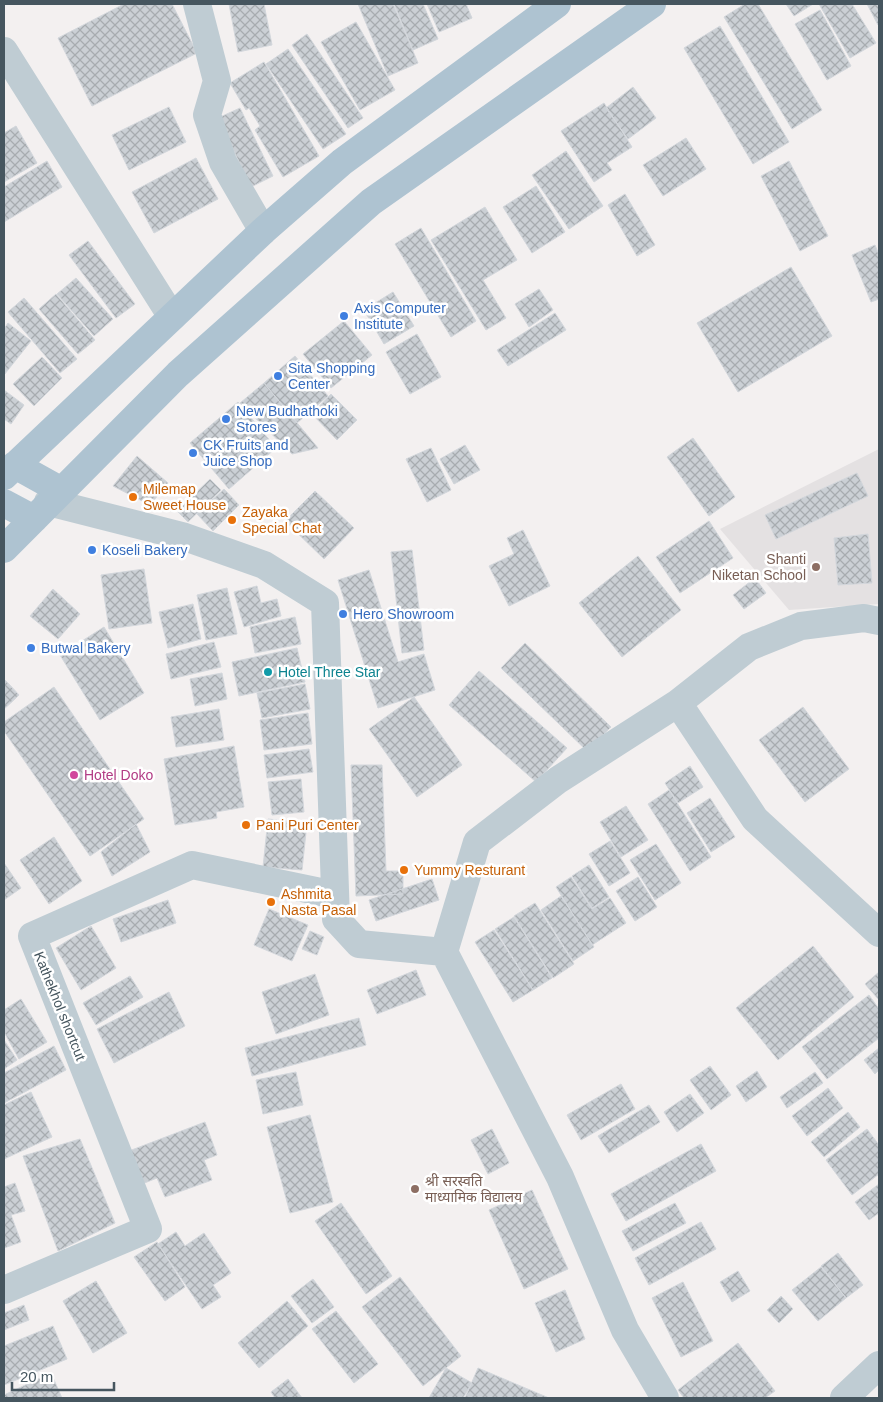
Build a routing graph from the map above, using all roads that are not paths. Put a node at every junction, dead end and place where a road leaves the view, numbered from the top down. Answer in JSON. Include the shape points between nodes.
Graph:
{"nodes":[{"id":1,"x":197,"y":4,"type":"edge"},
{"id":2,"x":557,"y":4,"type":"edge"},
{"id":3,"x":652,"y":4,"type":"edge"},
{"id":4,"x":4,"y":51,"type":"edge"},
{"id":5,"x":263,"y":231,"type":"junction"},
{"id":6,"x":172,"y":317,"type":"junction"},
{"id":7,"x":9,"y":470,"type":"edge"},
{"id":8,"x":4,"y":503,"type":"edge"},
{"id":9,"x":47,"y":504,"type":"junction"},
{"id":10,"x":4,"y":549,"type":"edge"},
{"id":11,"x":879,"y":621,"type":"edge"},
{"id":12,"x":678,"y":703,"type":"junction"},
{"id":13,"x":335,"y":895,"type":"junction"},
{"id":14,"x":879,"y":933,"type":"edge"},
{"id":15,"x":444,"y":952,"type":"junction"},
{"id":16,"x":4,"y":1290,"type":"edge"},
{"id":17,"x":879,"y":1365,"type":"edge"},
{"id":18,"x":665,"y":1398,"type":"edge"},
{"id":19,"x":844,"y":1398,"type":"edge"}],
"edges":[{"from":1,"to":5,"type":"street","via":[[217,81],[207,115],[223,162]]},
{"from":2,"to":5,"type":"main road","via":[[342,162]]},
{"from":3,"to":9,"type":"main road","via":[[371,202],[178,374]]},
{"from":4,"to":6,"type":"street"},
{"from":5,"to":6,"type":"main road"},
{"from":6,"to":7,"type":"main road"},
{"from":7,"to":9,"type":"main road"},
{"from":8,"to":9,"type":"main road"},
{"from":9,"to":10,"type":"main road"},
{"from":9,"to":13,"type":"street","via":[[182,536],[264,565],[325,603]]},
{"from":11,"to":12,"type":"street","via":[[864,618],[801,626],[749,648]]},
{"from":12,"to":14,"type":"street","via":[[755,819]]},
{"from":12,"to":15,"type":"street","via":[[558,780],[477,842]]},
{"from":13,"to":15,"type":"street","via":[[336,919],[359,944]]},
{"from":13,"to":16,"type":"street","name":"Kathekhol shortcut","via":[[192,865],[32,936],[148,1229]]},
{"from":15,"to":18,"type":"street","via":[[560,1177],[624,1330]]},
{"from":17,"to":19,"type":"street"}]}
